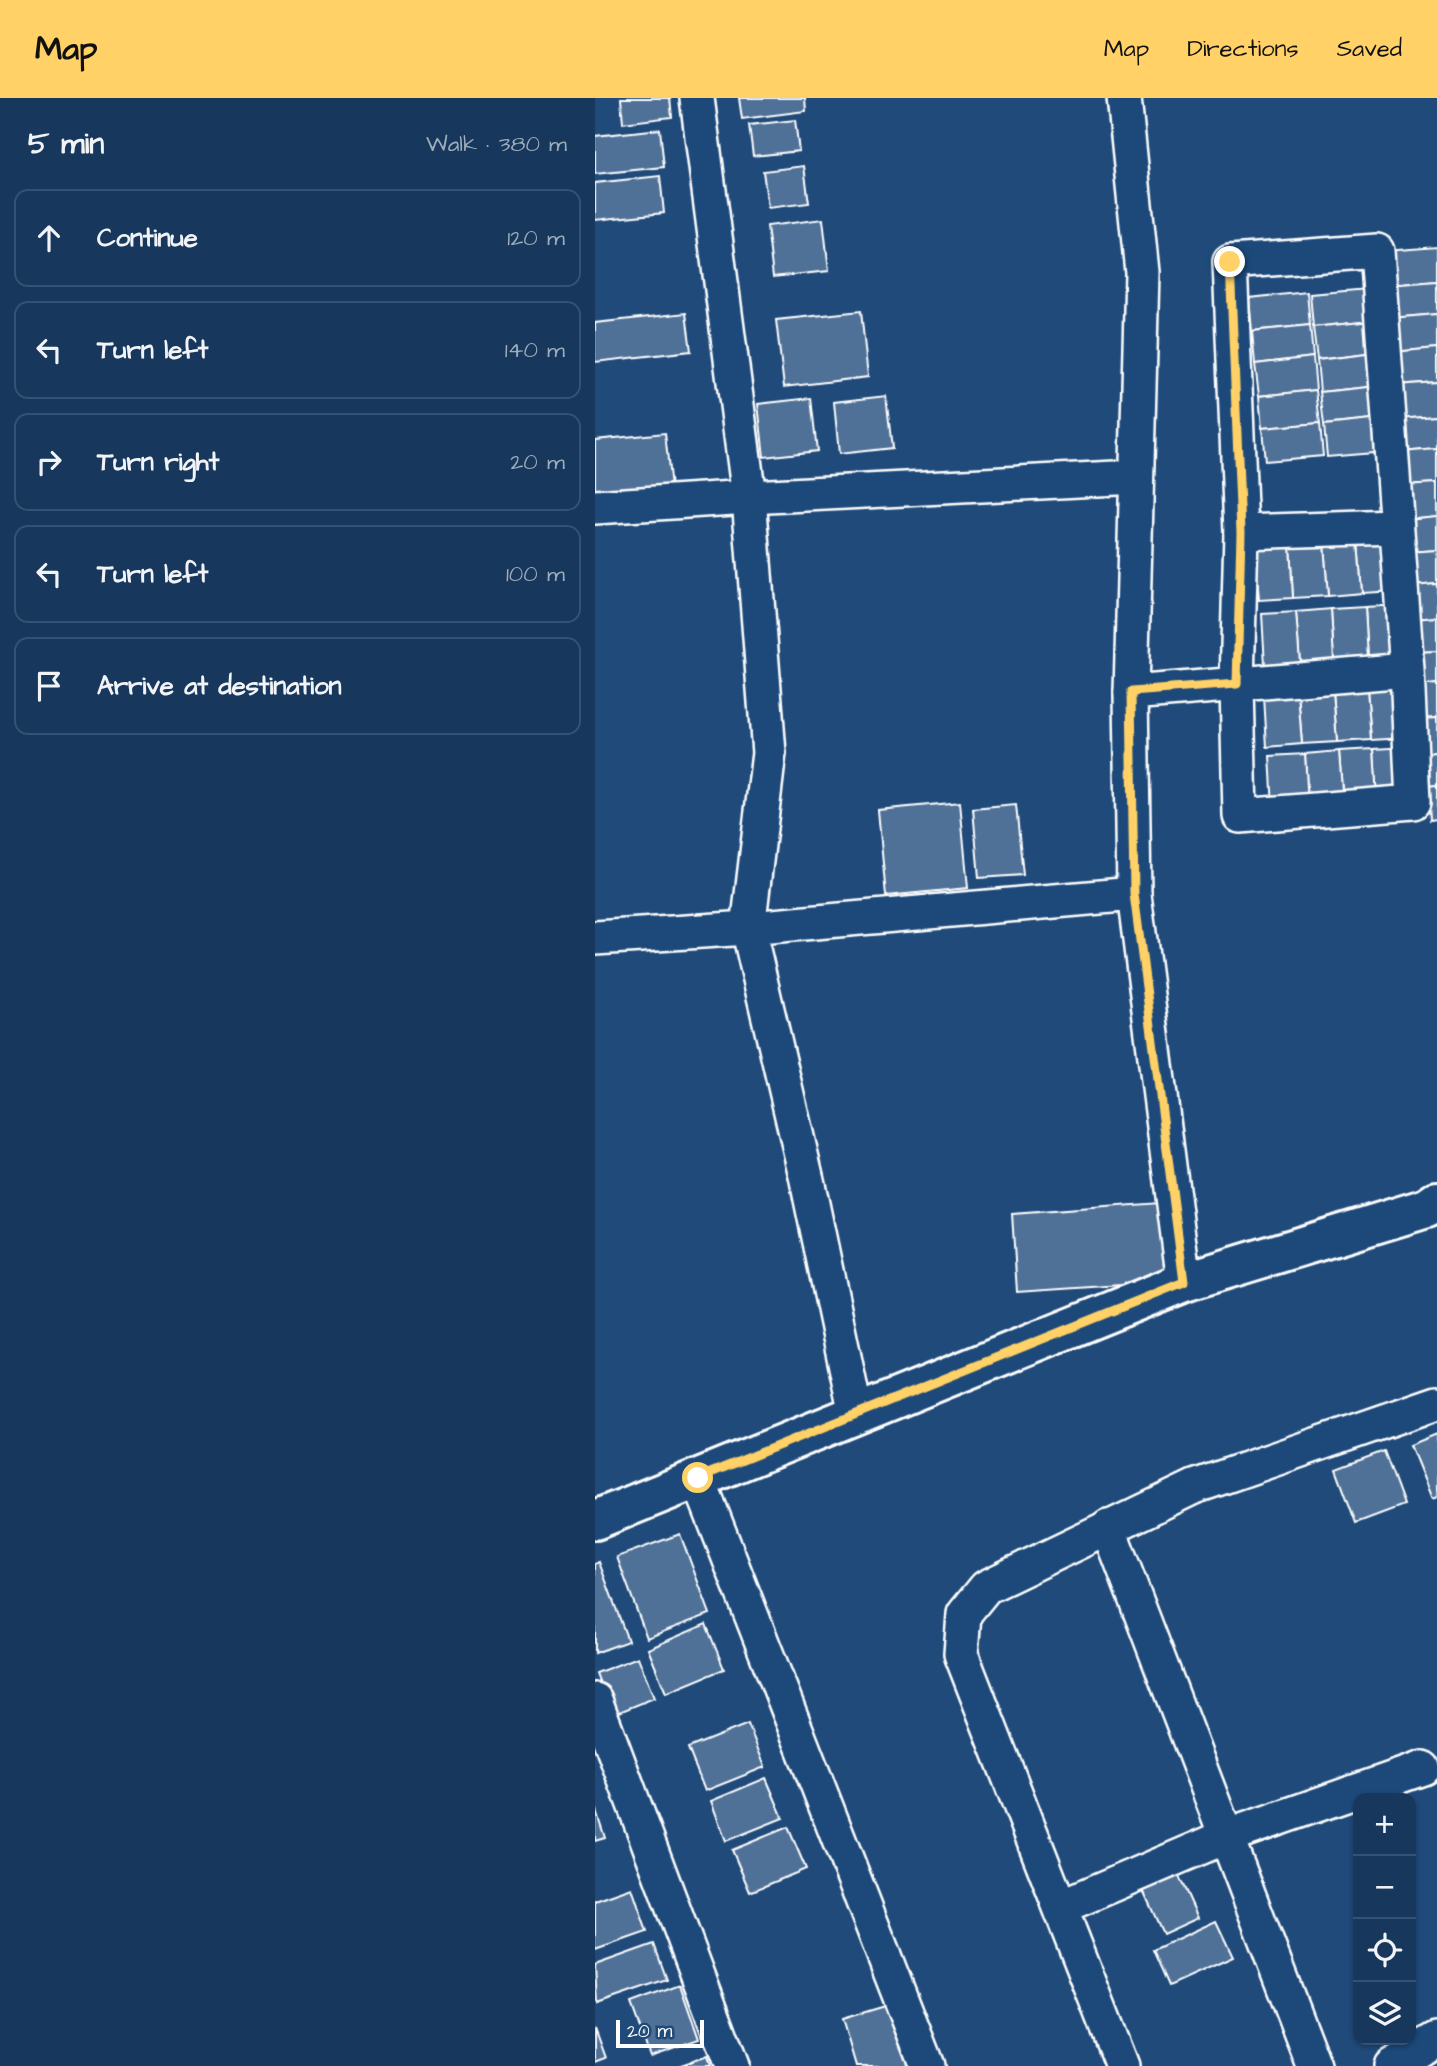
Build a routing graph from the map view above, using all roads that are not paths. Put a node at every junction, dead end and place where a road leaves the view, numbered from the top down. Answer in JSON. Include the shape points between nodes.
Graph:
{"nodes":[{"id":1,"x":697,"y":98,"type":"edge"},
{"id":2,"x":1124,"y":98,"type":"edge"},
{"id":3,"x":1136,"y":477,"type":"junction"},
{"id":4,"x":749,"y":496,"type":"junction"},
{"id":5,"x":595,"y":507,"type":"edge"},
{"id":6,"x":1396,"y":527,"type":"junction"},
{"id":7,"x":1241,"y":532,"type":"junction"},
{"id":8,"x":1407,"y":670,"type":"junction"},
{"id":9,"x":1237,"y":684,"type":"junction"},
{"id":10,"x":1131,"y":692,"type":"junction"},
{"id":11,"x":1134,"y":894,"type":"junction"},
{"id":12,"x":748,"y":928,"type":"junction"},
{"id":13,"x":595,"y":938,"type":"edge"},
{"id":14,"x":1434,"y":1213,"type":"edge"},
{"id":15,"x":1184,"y":1282,"type":"junction"},
{"id":16,"x":1437,"y":1404,"type":"edge"},
{"id":17,"x":856,"y":1414,"type":"junction"},
{"id":18,"x":698,"y":1478,"type":"junction"},
{"id":19,"x":595,"y":1520,"type":"edge"},
{"id":20,"x":1108,"y":1527,"type":"junction"},
{"id":21,"x":595,"y":1700,"type":"edge"},
{"id":22,"x":1423,"y":1768,"type":"dead end"},
{"id":23,"x":1225,"y":1837,"type":"junction"},
{"id":24,"x":1061,"y":1907,"type":"junction"},
{"id":25,"x":1437,"y":2039,"type":"edge"},
{"id":26,"x":732,"y":2066,"type":"edge"},
{"id":27,"x":927,"y":2066,"type":"edge"},
{"id":28,"x":1122,"y":2066,"type":"edge"},
{"id":29,"x":1314,"y":2066,"type":"edge"},
{"id":30,"x":1391,"y":2066,"type":"edge"}],
"edges":[{"from":1,"to":4,"type":"street"},
{"from":2,"to":3,"type":"street","via":[[1142,272]]},
{"from":3,"to":4,"type":"street"},
{"from":3,"to":10,"type":"street"},
{"from":4,"to":5,"type":"street"},
{"from":4,"to":12,"type":"street","via":[[769,754]]},
{"from":6,"to":7,"type":"street"},
{"from":6,"to":7,"type":"street","via":[[1377,251],[1230,262]]},
{"from":6,"to":8,"type":"street"},
{"from":7,"to":9,"type":"street"},
{"from":8,"to":9,"type":"street"},
{"from":8,"to":9,"type":"street","via":[[1413,802],[1240,816]]},
{"from":9,"to":10,"type":"street"},
{"from":10,"to":11,"type":"street"},
{"from":11,"to":12,"type":"street"},
{"from":11,"to":15,"type":"street"},
{"from":12,"to":13,"type":"street"},
{"from":12,"to":17,"type":"street"},
{"from":14,"to":15,"type":"main road"},
{"from":15,"to":17,"type":"main road"},
{"from":16,"to":20,"type":"street","via":[[1194,1487]]},
{"from":17,"to":18,"type":"main road"},
{"from":18,"to":19,"type":"main road"},
{"from":18,"to":27,"type":"street"},
{"from":20,"to":23,"type":"street"},
{"from":20,"to":24,"type":"street","via":[[986,1587],[964,1614],[961,1654]]},
{"from":21,"to":26,"type":"street"},
{"from":22,"to":23,"type":"street"},
{"from":23,"to":24,"type":"street"},
{"from":23,"to":29,"type":"street"},
{"from":24,"to":28,"type":"street"},
{"from":25,"to":30,"type":"street"}]}
